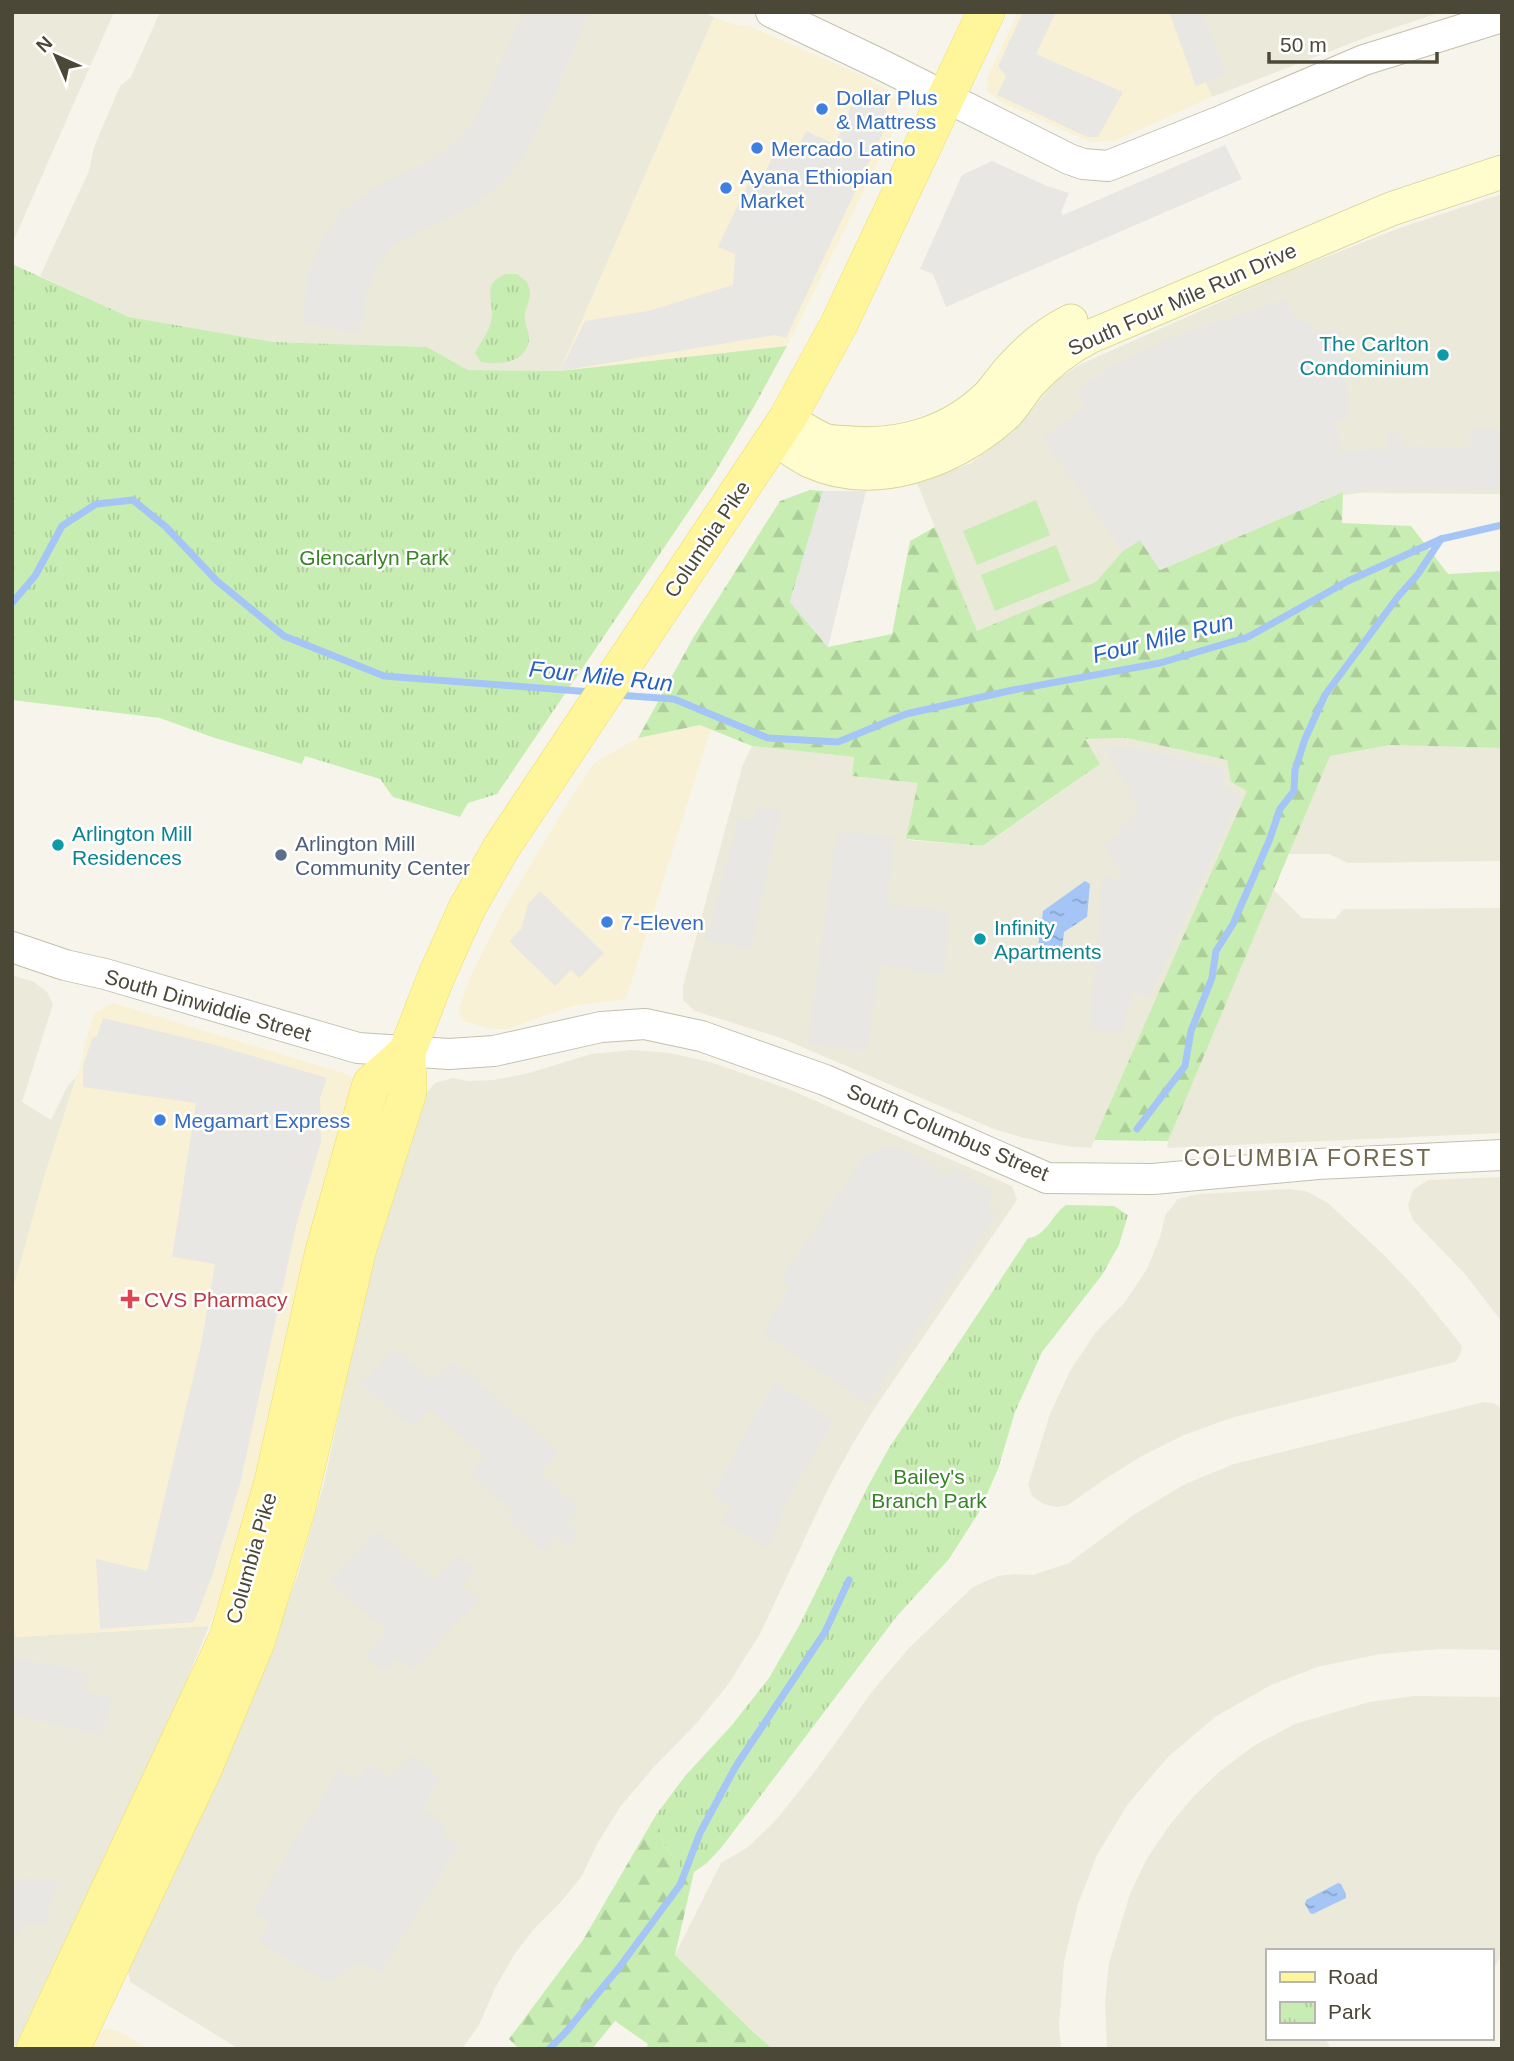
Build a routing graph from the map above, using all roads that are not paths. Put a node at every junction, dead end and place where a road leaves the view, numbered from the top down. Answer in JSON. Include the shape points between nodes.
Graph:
{"nodes":[{"id":1,"x":771,"y":12,"type":"edge"},
{"id":2,"x":986,"y":12,"type":"edge"},
{"id":3,"x":1502,"y":16,"type":"edge"},
{"id":4,"x":945,"y":97,"type":"junction"},
{"id":5,"x":1502,"y":152,"type":"edge"},
{"id":6,"x":1502,"y":172,"type":"edge"},
{"id":7,"x":780,"y":429,"type":"junction"},
{"id":8,"x":12,"y":947,"type":"edge"},
{"id":9,"x":407,"y":1052,"type":"junction"},
{"id":10,"x":1502,"y":1156,"type":"edge"},
{"id":11,"x":36,"y":2049,"type":"edge"},
{"id":12,"x":71,"y":2049,"type":"edge"}],
"edges":[{"from":1,"to":4,"type":"street"},
{"from":2,"to":4,"type":"main road","name":"Columbia Pike"},
{"from":3,"to":4,"type":"street","via":[[1364,60],[1108,166],[1069,159]]},
{"from":4,"to":7,"type":"main road","name":"Columbia Pike","via":[[839,324]]},
{"from":5,"to":7,"type":"main road","name":"South Four Mile Run Drive","via":[[1416,179],[1276,233],[1057,328],[1011,368],[989,395],[962,418],[937,431],[869,445],[826,441]]},
{"from":6,"to":7,"type":"main road","name":"South Four Mile Run Drive","via":[[1391,209],[1069,347],[1051,360],[996,423],[946,455],[908,468],[869,473],[838,470],[810,461]]},
{"from":7,"to":9,"type":"main road","name":"Columbia Pike","via":[[501,848],[467,908]]},
{"from":8,"to":9,"type":"street","name":"South Dinwiddie Street","via":[[358,1048]]},
{"from":9,"to":10,"type":"street","name":"South Columbus Street","via":[[495,1051],[601,1027],[645,1024],[701,1036],[825,1080],[1047,1178],[1153,1179],[1318,1164]]},
{"from":9,"to":11,"type":"main road","name":"Columbia Pike","via":[[371,1084],[323,1255],[273,1482],[228,1637]]},
{"from":9,"to":12,"type":"main road","name":"Columbia Pike","via":[[408,1093],[358,1248],[296,1511],[256,1642],[205,1765]]}]}
